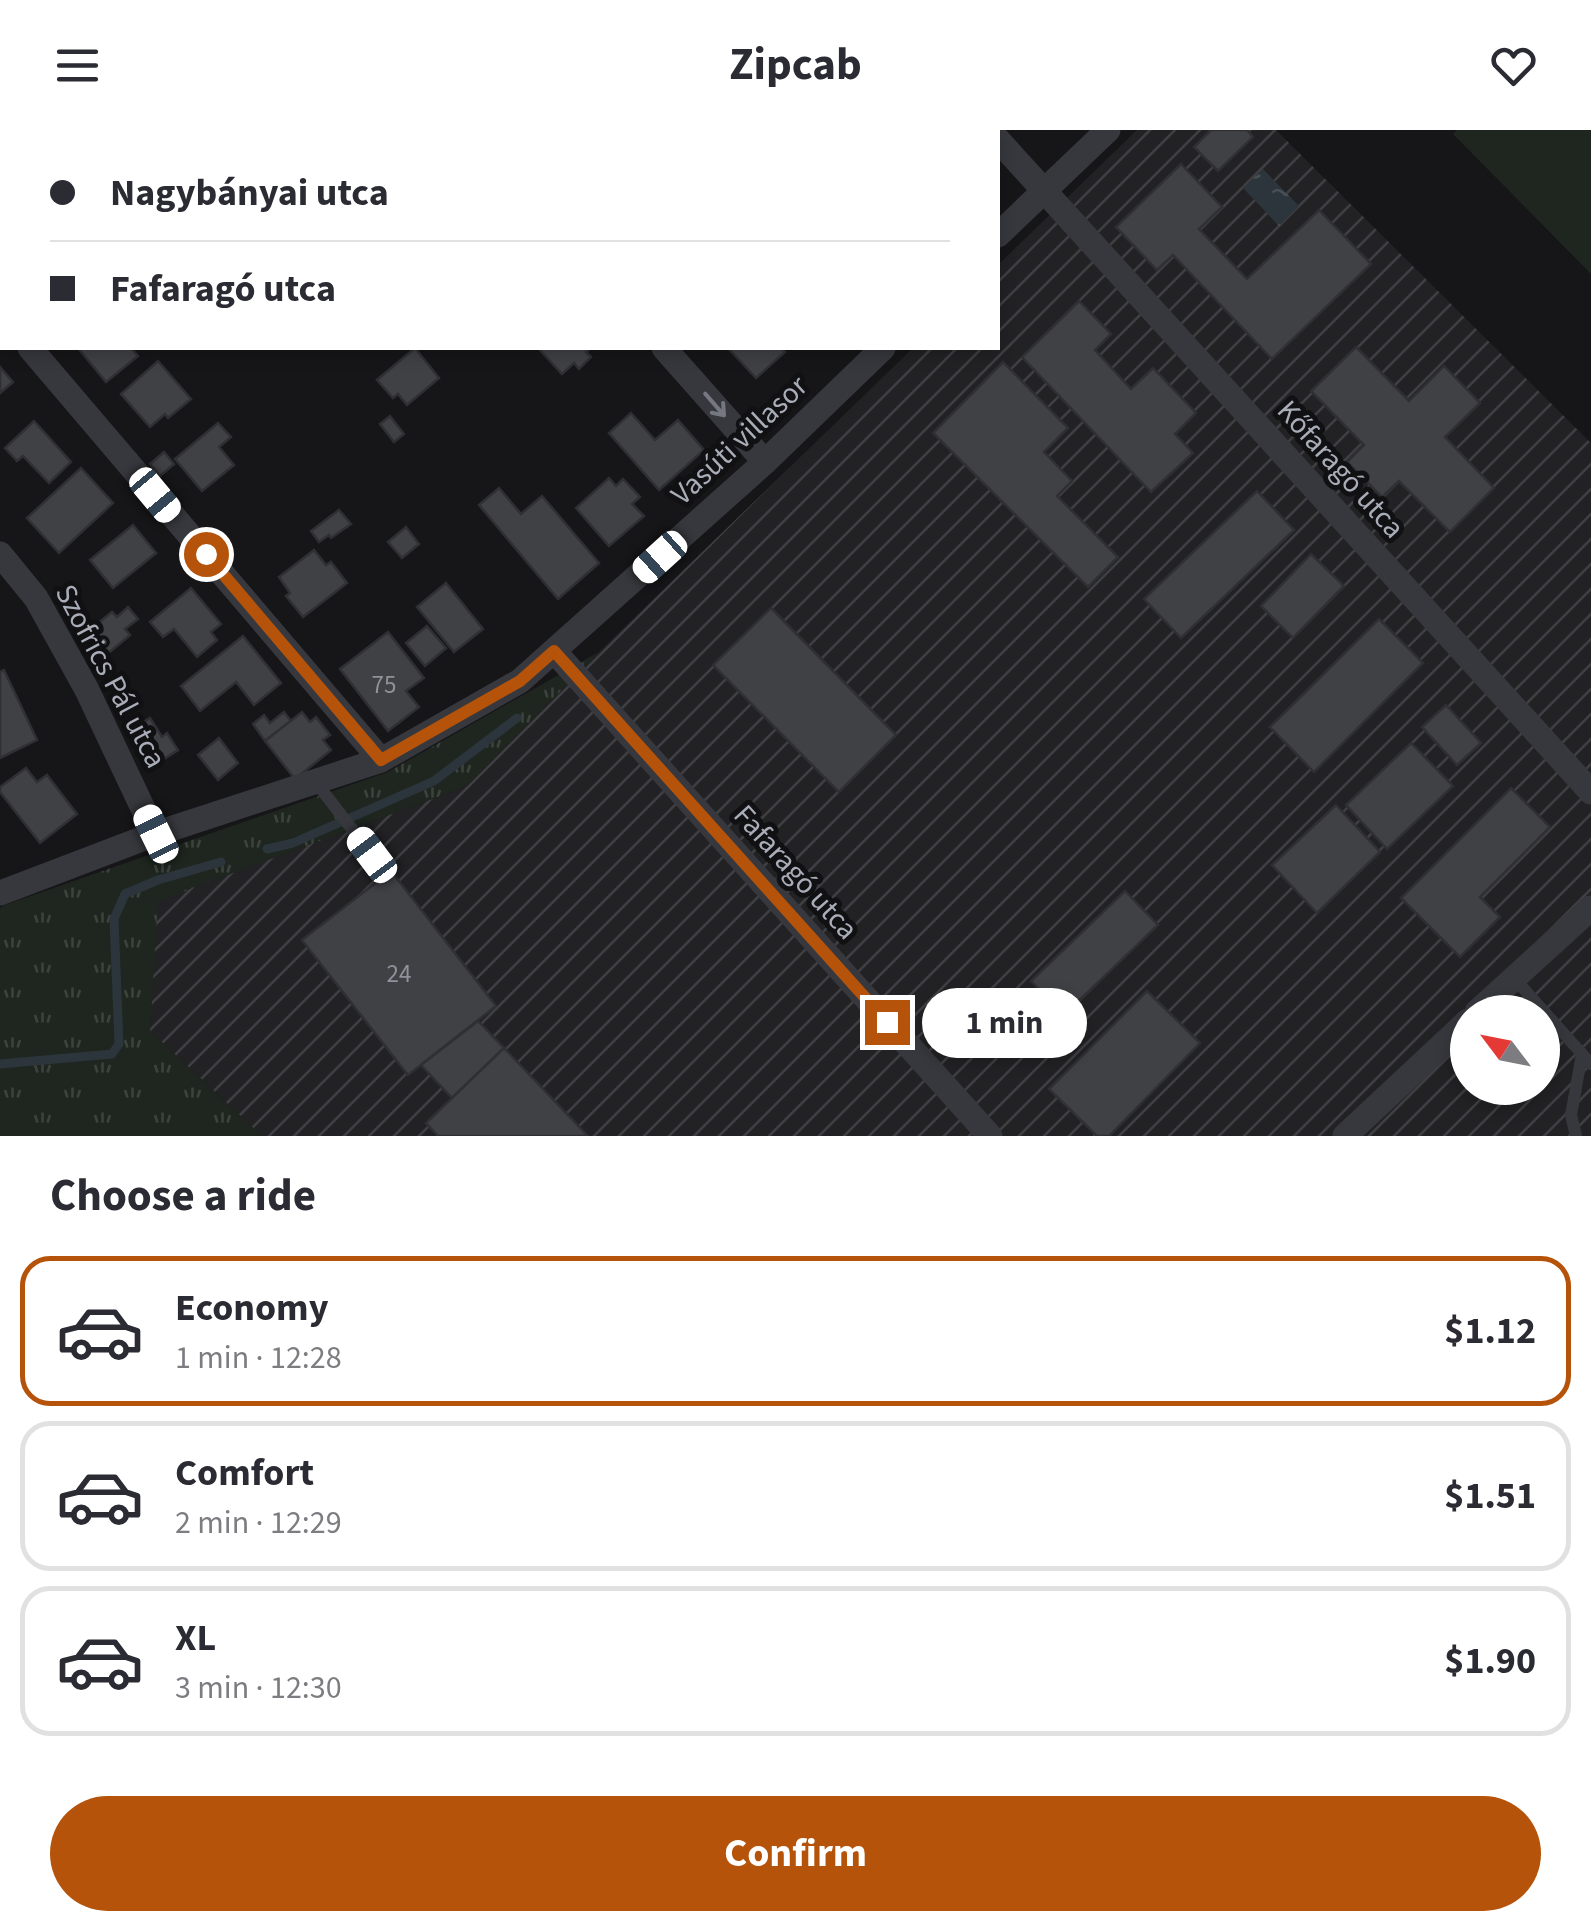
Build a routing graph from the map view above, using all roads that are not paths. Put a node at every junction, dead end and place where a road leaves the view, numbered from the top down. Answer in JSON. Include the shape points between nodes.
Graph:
{"nodes":[{"id":1,"x":1108,"y":130,"type":"edge"},
{"id":2,"x":1000,"y":142,"type":"edge"},
{"id":3,"x":1044,"y":190,"type":"junction"},
{"id":4,"x":1000,"y":233,"type":"edge"},
{"id":5,"x":32,"y":350,"type":"edge"},
{"id":6,"x":666,"y":350,"type":"edge"},
{"id":7,"x":880,"y":350,"type":"edge"},
{"id":8,"x":765,"y":462,"type":"junction"},
{"id":9,"x":0,"y":554,"type":"edge"},
{"id":10,"x":554,"y":651,"type":"junction"},
{"id":11,"x":381,"y":760,"type":"junction"},
{"id":12,"x":315,"y":781,"type":"junction"},
{"id":13,"x":1591,"y":792,"type":"edge"},
{"id":14,"x":156,"y":834,"type":"junction"},
{"id":15,"x":372,"y":855,"type":"dead end"},
{"id":16,"x":0,"y":893,"type":"edge"},
{"id":17,"x":1591,"y":908,"type":"edge"},
{"id":18,"x":1514,"y":978,"type":"junction"},
{"id":19,"x":1496,"y":995,"type":"edge"},
{"id":20,"x":1450,"y":1038,"type":"edge"},
{"id":21,"x":1586,"y":1059,"type":"edge"},
{"id":22,"x":990,"y":1136,"type":"edge"},
{"id":23,"x":1345,"y":1136,"type":"edge"},
{"id":24,"x":1576,"y":1136,"type":"edge"}],
"edges":[{"from":1,"to":3,"type":"street"},
{"from":2,"to":3,"type":"street","name":"Kőfaragó utca"},
{"from":3,"to":4,"type":"street"},
{"from":3,"to":13,"type":"street","name":"Kőfaragó utca"},
{"from":5,"to":11,"type":"street"},
{"from":6,"to":8,"type":"street","one_way":true},
{"from":7,"to":8,"type":"street","name":"Vasúti villasor"},
{"from":8,"to":10,"type":"street","name":"Vasúti villasor"},
{"from":9,"to":14,"type":"street","name":"Szofrics Pál utca","via":[[36,598]]},
{"from":10,"to":11,"type":"street","name":"Vasúti villasor","via":[[520,681]]},
{"from":10,"to":22,"type":"street","name":"Fafaragó utca"},
{"from":11,"to":12,"type":"street","name":"Vasúti villasor"},
{"from":12,"to":14,"type":"street","name":"Vasúti villasor"},
{"from":12,"to":15,"type":"lane"},
{"from":14,"to":16,"type":"street","name":"Vasúti villasor"},
{"from":17,"to":18,"type":"street"},
{"from":18,"to":19,"type":"street"},
{"from":18,"to":21,"type":"lane"},
{"from":20,"to":23,"type":"street"},
{"from":21,"to":24,"type":"lane","via":[[1571,1115]]}]}
